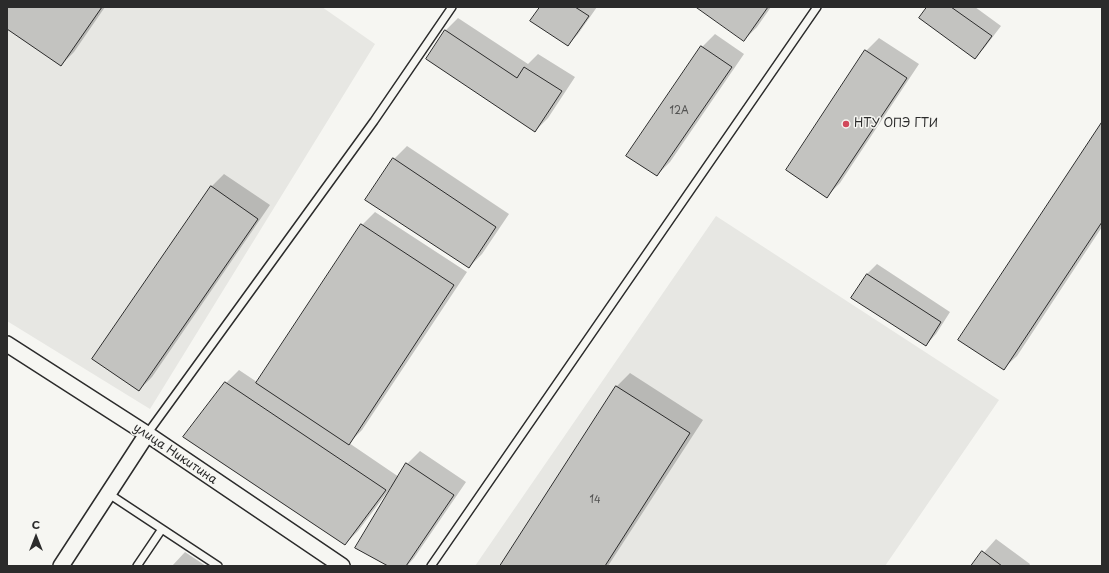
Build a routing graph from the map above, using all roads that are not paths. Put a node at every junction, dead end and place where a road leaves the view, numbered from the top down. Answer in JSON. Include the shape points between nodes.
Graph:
{"nodes":[{"id":1,"x":452,"y":7,"type":"edge"},
{"id":2,"x":817,"y":7,"type":"edge"},
{"id":3,"x":7,"y":344,"type":"edge"},
{"id":4,"x":147,"y":434,"type":"junction"},
{"id":5,"x":109,"y":494,"type":"junction"},
{"id":6,"x":162,"y":529,"type":"junction"},
{"id":7,"x":61,"y":566,"type":"edge"},
{"id":8,"x":137,"y":566,"type":"edge"},
{"id":9,"x":218,"y":566,"type":"edge"},
{"id":10,"x":342,"y":566,"type":"edge"},
{"id":11,"x":431,"y":566,"type":"edge"}],
"edges":[{"from":1,"to":4,"type":"lane","via":[[374,121]]},
{"from":2,"to":11,"type":"lane"},
{"from":3,"to":4,"type":"street","name":"улица Никитина"},
{"from":4,"to":5,"type":"street"},
{"from":4,"to":10,"type":"street","name":"улица Никитина"},
{"from":5,"to":6,"type":"lane"},
{"from":5,"to":7,"type":"street"},
{"from":6,"to":8,"type":"lane"},
{"from":6,"to":9,"type":"lane"}]}
